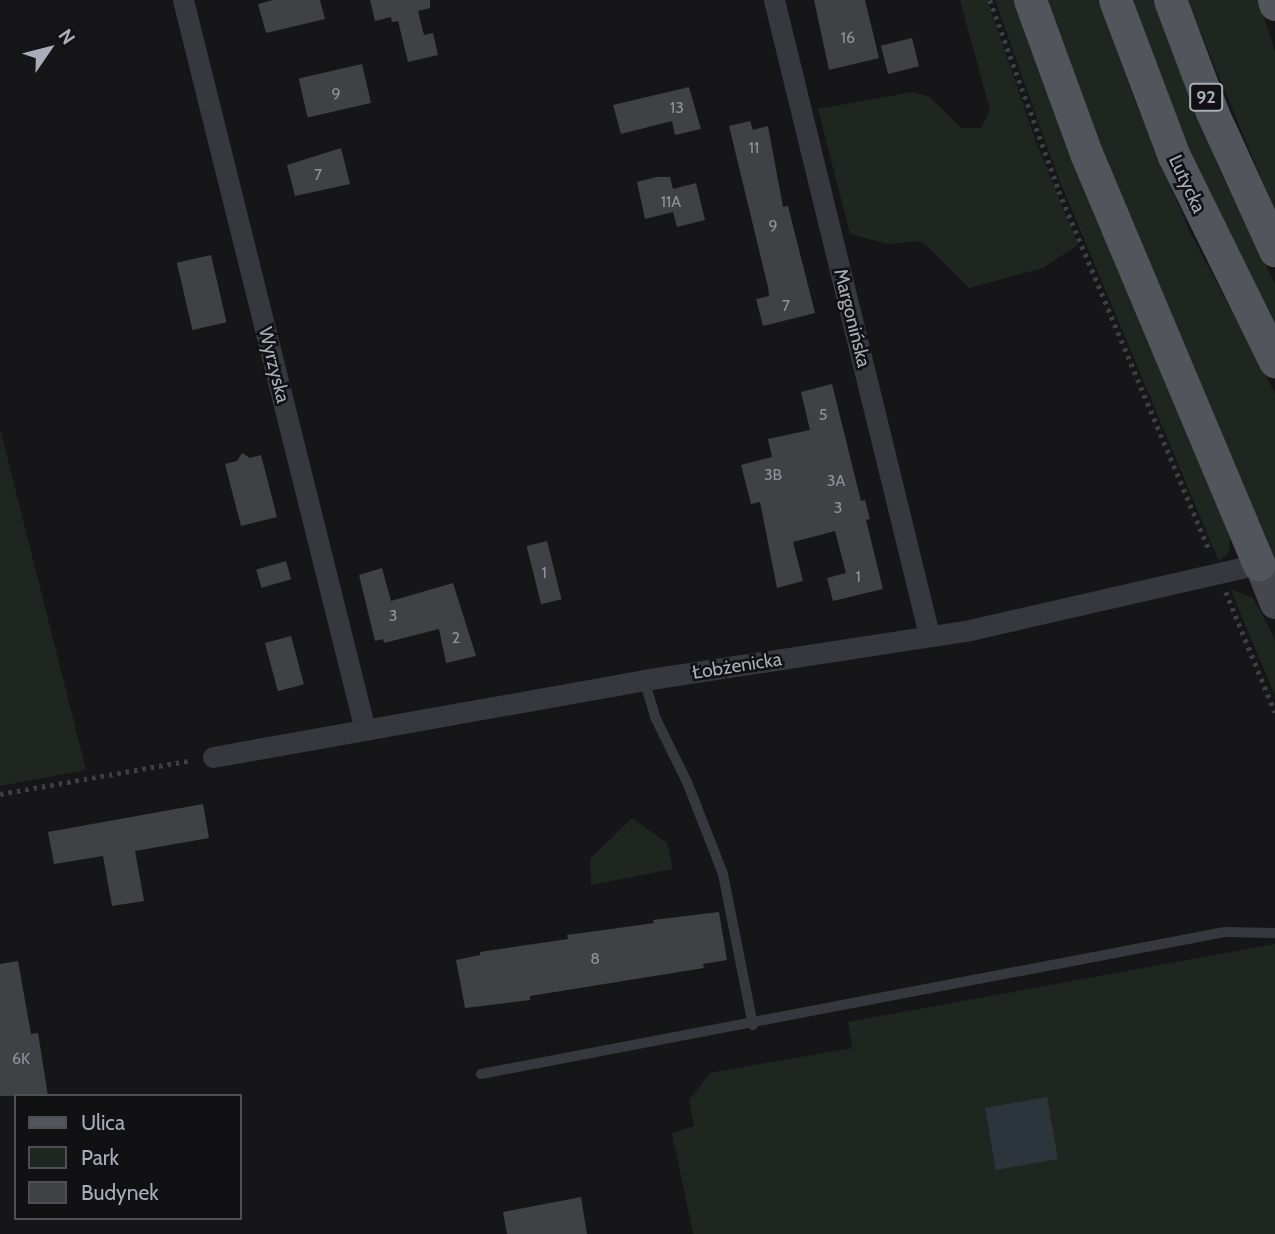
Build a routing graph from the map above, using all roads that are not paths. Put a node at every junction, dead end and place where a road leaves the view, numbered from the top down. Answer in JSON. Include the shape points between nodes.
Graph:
{"nodes":[{"id":1,"x":183,"y":0,"type":"edge"},
{"id":2,"x":774,"y":0,"type":"edge"},
{"id":3,"x":1030,"y":0,"type":"edge"},
{"id":4,"x":1115,"y":0,"type":"edge"},
{"id":5,"x":1170,"y":0,"type":"edge"},
{"id":6,"x":1275,"y":250,"type":"edge"},
{"id":7,"x":1275,"y":360,"type":"edge"},
{"id":8,"x":1259,"y":564,"type":"junction"},
{"id":9,"x":1275,"y":604,"type":"edge"},
{"id":10,"x":929,"y":635,"type":"junction"},
{"id":11,"x":643,"y":680,"type":"junction"},
{"id":12,"x":365,"y":730,"type":"junction"},
{"id":13,"x":213,"y":757,"type":"road end"},
{"id":14,"x":1275,"y":933,"type":"edge"},
{"id":15,"x":753,"y":1025,"type":"junction"},
{"id":16,"x":481,"y":1074,"type":"dead end"}],
"edges":[{"from":1,"to":12,"type":"street","name":"Wyrzyska"},
{"from":2,"to":10,"type":"street","name":"Margonińska"},
{"from":3,"to":8,"type":"main road","via":[[1086,153]]},
{"from":4,"to":7,"type":"main road","name":"Lutycka","via":[[1174,156]]},
{"from":5,"to":6,"type":"main road","number":"92","via":[[1212,112]]},
{"from":8,"to":9,"type":"main road"},
{"from":8,"to":10,"type":"street","name":"Łobżenicka"},
{"from":10,"to":11,"type":"street","name":"Łobżenicka"},
{"from":11,"to":12,"type":"street","name":"Łobżenicka"},
{"from":11,"to":15,"type":"lane","via":[[654,717],[687,782],[723,874]]},
{"from":12,"to":13,"type":"street","name":"Łobżenicka"},
{"from":14,"to":15,"type":"lane","via":[[1225,933]]},
{"from":15,"to":16,"type":"lane"}]}
